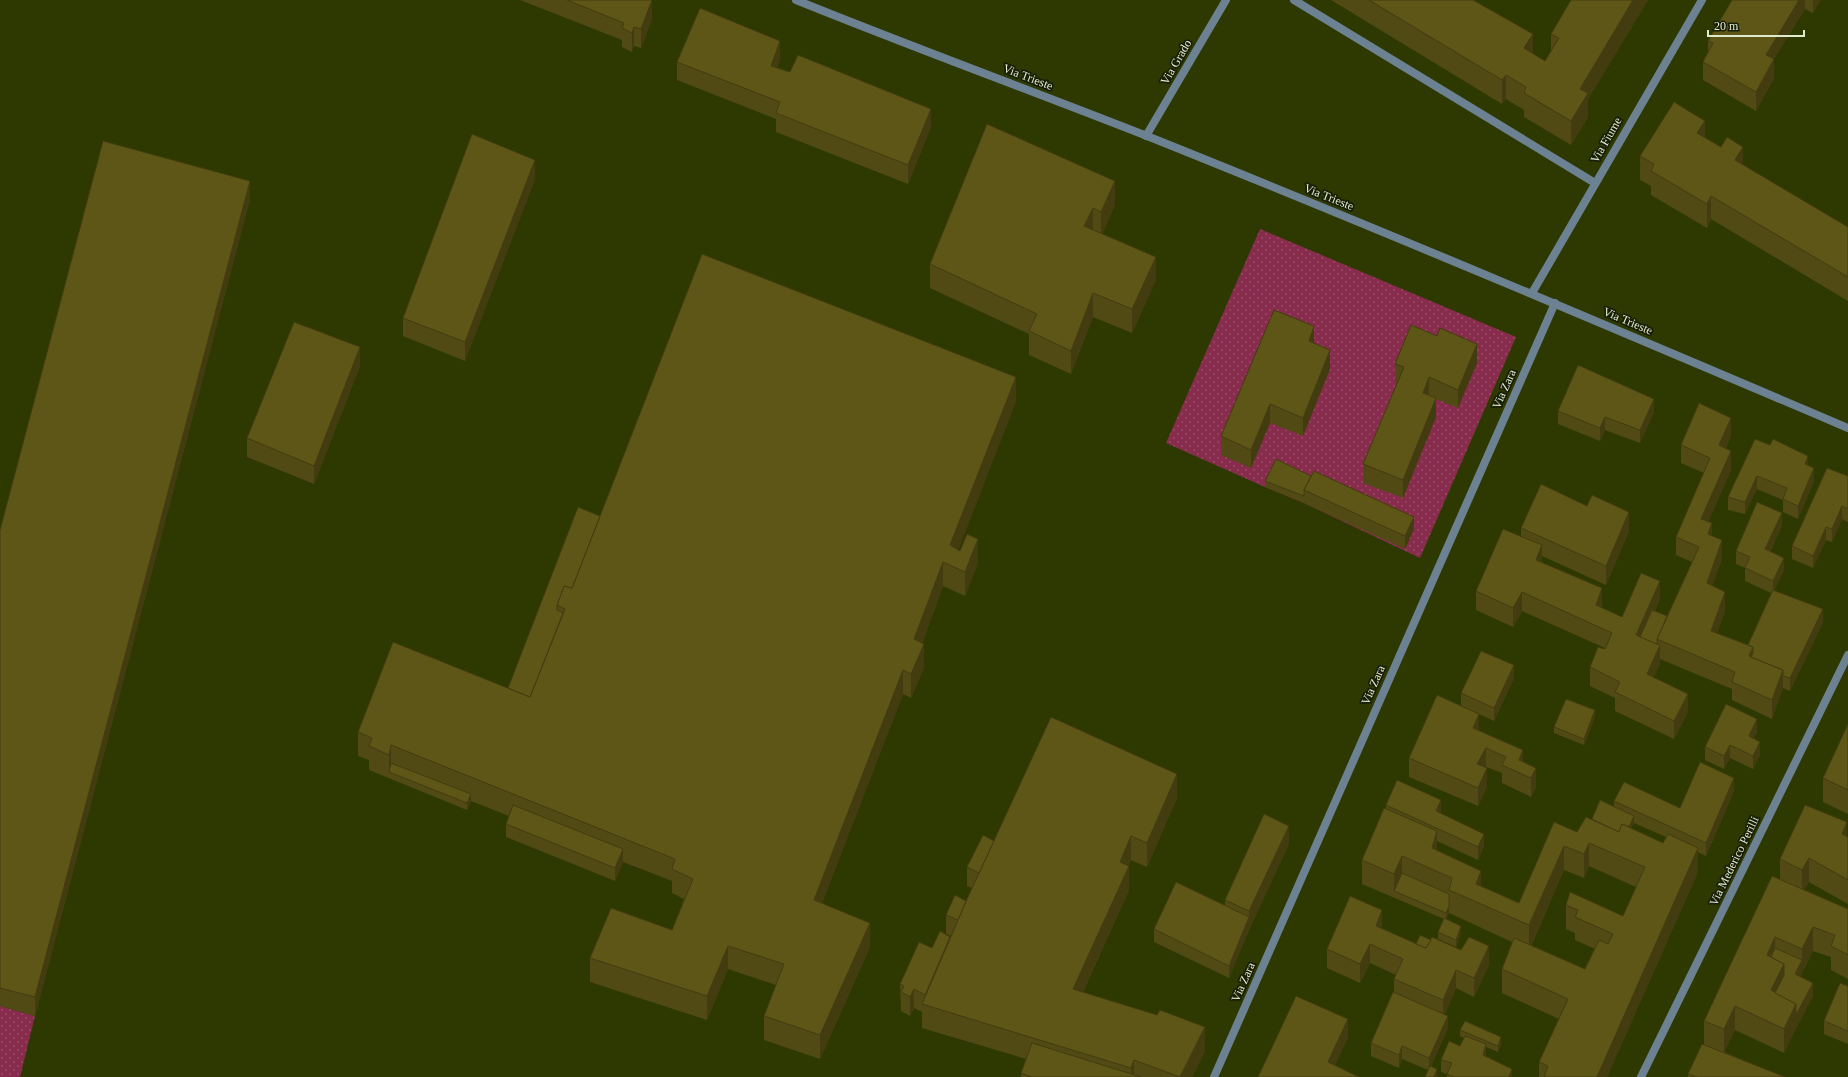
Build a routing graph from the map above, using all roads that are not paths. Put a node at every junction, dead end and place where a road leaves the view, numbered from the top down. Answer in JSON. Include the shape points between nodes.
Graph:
{"nodes":[{"id":1,"x":796,"y":0,"type":"edge"},
{"id":2,"x":1226,"y":0,"type":"edge"},
{"id":3,"x":1294,"y":0,"type":"edge"},
{"id":4,"x":1702,"y":0,"type":"edge"},
{"id":5,"x":1146,"y":136,"type":"junction"},
{"id":6,"x":1595,"y":183,"type":"junction"},
{"id":7,"x":1532,"y":292,"type":"junction"},
{"id":8,"x":1555,"y":303,"type":"junction"},
{"id":9,"x":1848,"y":428,"type":"edge"},
{"id":10,"x":1848,"y":655,"type":"edge"},
{"id":11,"x":1214,"y":1077,"type":"edge"},
{"id":12,"x":1641,"y":1077,"type":"edge"}],
"edges":[{"from":1,"to":5,"type":"street","name":"Via Trieste"},
{"from":2,"to":5,"type":"street","name":"Via Grado"},
{"from":3,"to":6,"type":"street"},
{"from":4,"to":6,"type":"street","name":"Via Fiume"},
{"from":5,"to":7,"type":"street","name":"Via Trieste"},
{"from":6,"to":7,"type":"street","name":"Via Fiume"},
{"from":7,"to":8,"type":"street","name":"Via Trieste"},
{"from":8,"to":9,"type":"street","name":"Via Trieste"},
{"from":8,"to":11,"type":"street","name":"Via Zara"},
{"from":10,"to":12,"type":"street","name":"Via Mederico Perilli"}]}
